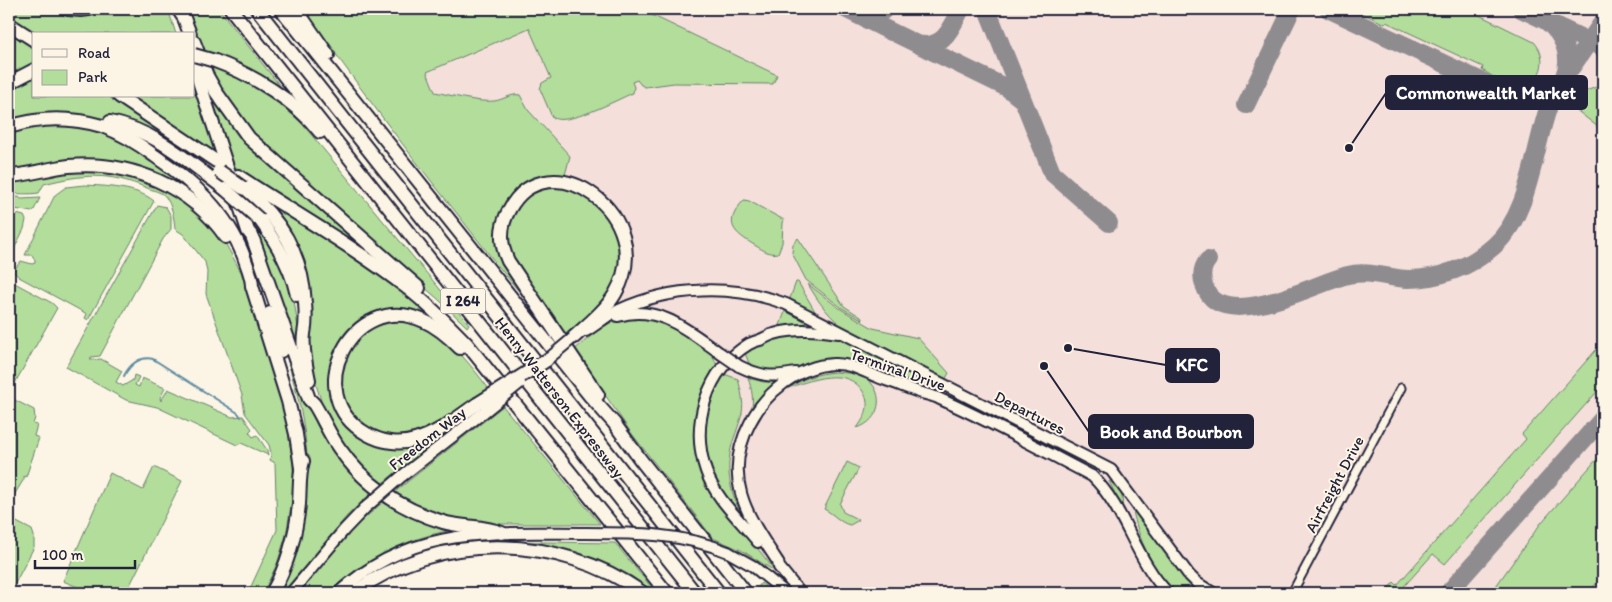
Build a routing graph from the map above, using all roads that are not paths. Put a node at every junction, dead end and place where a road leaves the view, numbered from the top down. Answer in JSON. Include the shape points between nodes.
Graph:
{"nodes":[{"id":1,"x":68,"y":9,"type":"edge"},
{"id":2,"x":89,"y":9,"type":"edge"},
{"id":3,"x":176,"y":9,"type":"edge"},
{"id":4,"x":231,"y":9,"type":"edge"},
{"id":5,"x":257,"y":9,"type":"edge"},
{"id":6,"x":281,"y":9,"type":"edge"},
{"id":7,"x":296,"y":9,"type":"edge"},
{"id":8,"x":9,"y":24,"type":"edge"},
{"id":9,"x":182,"y":32,"type":"edge"},
{"id":10,"x":189,"y":32,"type":"edge"},
{"id":11,"x":32,"y":39,"type":"edge"},
{"id":12,"x":195,"y":45,"type":"edge"},
{"id":13,"x":195,"y":55,"type":"edge"},
{"id":14,"x":195,"y":69,"type":"edge"},
{"id":15,"x":32,"y":71,"type":"edge"},
{"id":16,"x":9,"y":84,"type":"edge"},
{"id":17,"x":121,"y":98,"type":"edge"},
{"id":18,"x":9,"y":125,"type":"edge"},
{"id":19,"x":218,"y":166,"type":"junction"},
{"id":20,"x":9,"y":176,"type":"edge"},
{"id":21,"x":447,"y":215,"type":"junction"},
{"id":22,"x":248,"y":231,"type":"junction"},
{"id":23,"x":435,"y":266,"type":"junction"},
{"id":24,"x":252,"y":286,"type":"junction"},
{"id":25,"x":599,"y":323,"type":"junction"},
{"id":26,"x":304,"y":334,"type":"junction"},
{"id":27,"x":844,"y":334,"type":"junction"},
{"id":28,"x":573,"y":338,"type":"junction"},
{"id":29,"x":547,"y":360,"type":"joint"},
{"id":30,"x":487,"y":369,"type":"junction"},
{"id":31,"x":808,"y":370,"type":"junction"},
{"id":32,"x":1401,"y":388,"type":"dead end"},
{"id":33,"x":503,"y":390,"type":"junction"},
{"id":34,"x":314,"y":404,"type":"junction"},
{"id":35,"x":480,"y":408,"type":"junction"},
{"id":36,"x":614,"y":423,"type":"junction"},
{"id":37,"x":301,"y":468,"type":"junction"},
{"id":38,"x":502,"y":532,"type":"junction"},
{"id":39,"x":779,"y":567,"type":"junction"},
{"id":40,"x":272,"y":593,"type":"edge"},
{"id":41,"x":291,"y":593,"type":"edge"},
{"id":42,"x":338,"y":593,"type":"edge"},
{"id":43,"x":353,"y":593,"type":"edge"},
{"id":44,"x":643,"y":593,"type":"edge"},
{"id":45,"x":667,"y":593,"type":"edge"},
{"id":46,"x":695,"y":593,"type":"edge"},
{"id":47,"x":719,"y":593,"type":"edge"},
{"id":48,"x":746,"y":593,"type":"edge"},
{"id":49,"x":786,"y":593,"type":"edge"},
{"id":50,"x":800,"y":593,"type":"edge"},
{"id":51,"x":1168,"y":593,"type":"edge"},
{"id":52,"x":1214,"y":593,"type":"edge"},
{"id":53,"x":1292,"y":593,"type":"edge"}],
"edges":[{"from":1,"to":2,"type":"highway"},
{"from":3,"to":9,"type":"highway"},
{"from":3,"to":10,"type":"highway"},
{"from":4,"to":23,"type":"highway","name":"Henry Watterson Expressway","number":"I 264"},
{"from":5,"to":47,"type":"highway","name":"Henry Watterson Expressway","number":"I 264"},
{"from":6,"to":21,"type":"highway"},
{"from":7,"to":21,"type":"highway","via":[[350,87],[443,204]]},
{"from":8,"to":11,"type":"highway"},
{"from":12,"to":30,"type":"highway","via":[[216,92],[249,138],[441,308]]},
{"from":13,"to":23,"type":"highway","bridge":true,"via":[[240,72],[283,97],[316,127],[419,258]]},
{"from":14,"to":22,"type":"highway"},
{"from":15,"to":16,"type":"highway"},
{"from":17,"to":19,"type":"highway","via":[[193,145],[209,163]]},
{"from":18,"to":24,"type":"highway","via":[[72,120],[104,127],[139,144],[195,185],[221,215],[240,247]]},
{"from":18,"to":26,"type":"highway","bridge":true,"via":[[42,116],[63,116],[114,123],[139,131],[165,145],[225,189],[260,220],[277,244],[294,282]]},
{"from":19,"to":26,"type":"highway","bridge":true,"via":[[279,225],[296,255],[303,282]]},
{"from":19,"to":30,"type":"highway","via":[[406,287],[451,328]]},
{"from":20,"to":24,"type":"highway","via":[[92,165],[122,168],[160,181],[192,200],[214,221]]},
{"from":21,"to":36,"type":"highway"},
{"from":22,"to":34,"type":"highway","via":[[309,399]]},
{"from":22,"to":37,"type":"highway","via":[[300,424],[304,457]]},
{"from":23,"to":46,"type":"highway","name":"Henry Watterson Expressway","number":"I 264"},
{"from":24,"to":37,"type":"highway","via":[[288,401]]},
{"from":25,"to":27,"type":"main road","name":"Departures","via":[[620,310],[665,295],[690,291],[727,292],[784,303]]},
{"from":25,"to":28,"type":"main road"},
{"from":25,"to":31,"type":"main road","bridge":true,"via":[[620,315],[653,314],[675,323],[758,375],[778,376]]},
{"from":26,"to":34,"type":"highway"},
{"from":27,"to":39,"type":"main road","via":[[799,330],[772,334],[751,342],[720,371],[704,402],[700,435],[707,473],[721,497]]},
{"from":27,"to":52,"type":"main road","name":"Departures","via":[[1111,470],[1189,575]]},
{"from":28,"to":29,"type":"main road","bridge":true},
{"from":28,"to":36,"type":"highway","via":[[610,302],[619,287],[625,262],[624,241],[616,218],[598,197],[574,185],[546,182],[528,189],[512,204],[503,226],[504,249],[508,261]]},
{"from":29,"to":35,"type":"highway","bridge":true},
{"from":30,"to":33,"type":"highway"},
{"from":31,"to":39,"type":"main road","name":"Terminal Drive","via":[[786,382],[763,403],[747,429],[739,458],[738,482],[744,506]]},
{"from":31,"to":51,"type":"main road","name":"Terminal Drive","via":[[833,364],[852,366],[938,397],[1092,476],[1108,495],[1152,574]]},
{"from":32,"to":53,"type":"street","name":"Airfreight Drive"},
{"from":33,"to":35,"type":"highway","via":[[490,381],[452,340],[433,325],[416,318],[391,316],[368,323],[356,331],[340,352],[335,380],[340,405],[356,426],[369,436],[394,442],[412,441]]},
{"from":33,"to":45,"type":"highway"},
{"from":34,"to":38,"type":"highway","via":[[346,457],[385,495],[417,513],[444,522]]},
{"from":35,"to":41,"type":"main road","name":"Freedom Way","bridge":true,"via":[[365,508]]},
{"from":36,"to":48,"type":"highway"},
{"from":37,"to":40,"type":"highway","via":[[294,535]]},
{"from":38,"to":42,"type":"main road","via":[[454,537],[407,549],[374,566]]},
{"from":38,"to":49,"type":"main road","bridge":true,"via":[[664,535],[704,543],[753,566]]},
{"from":39,"to":50,"type":"main road","name":"Terminal Drive"},
{"from":43,"to":44,"type":"highway","via":[[385,573],[411,562],[436,554],[480,548],[527,549],[576,560]]}]}
